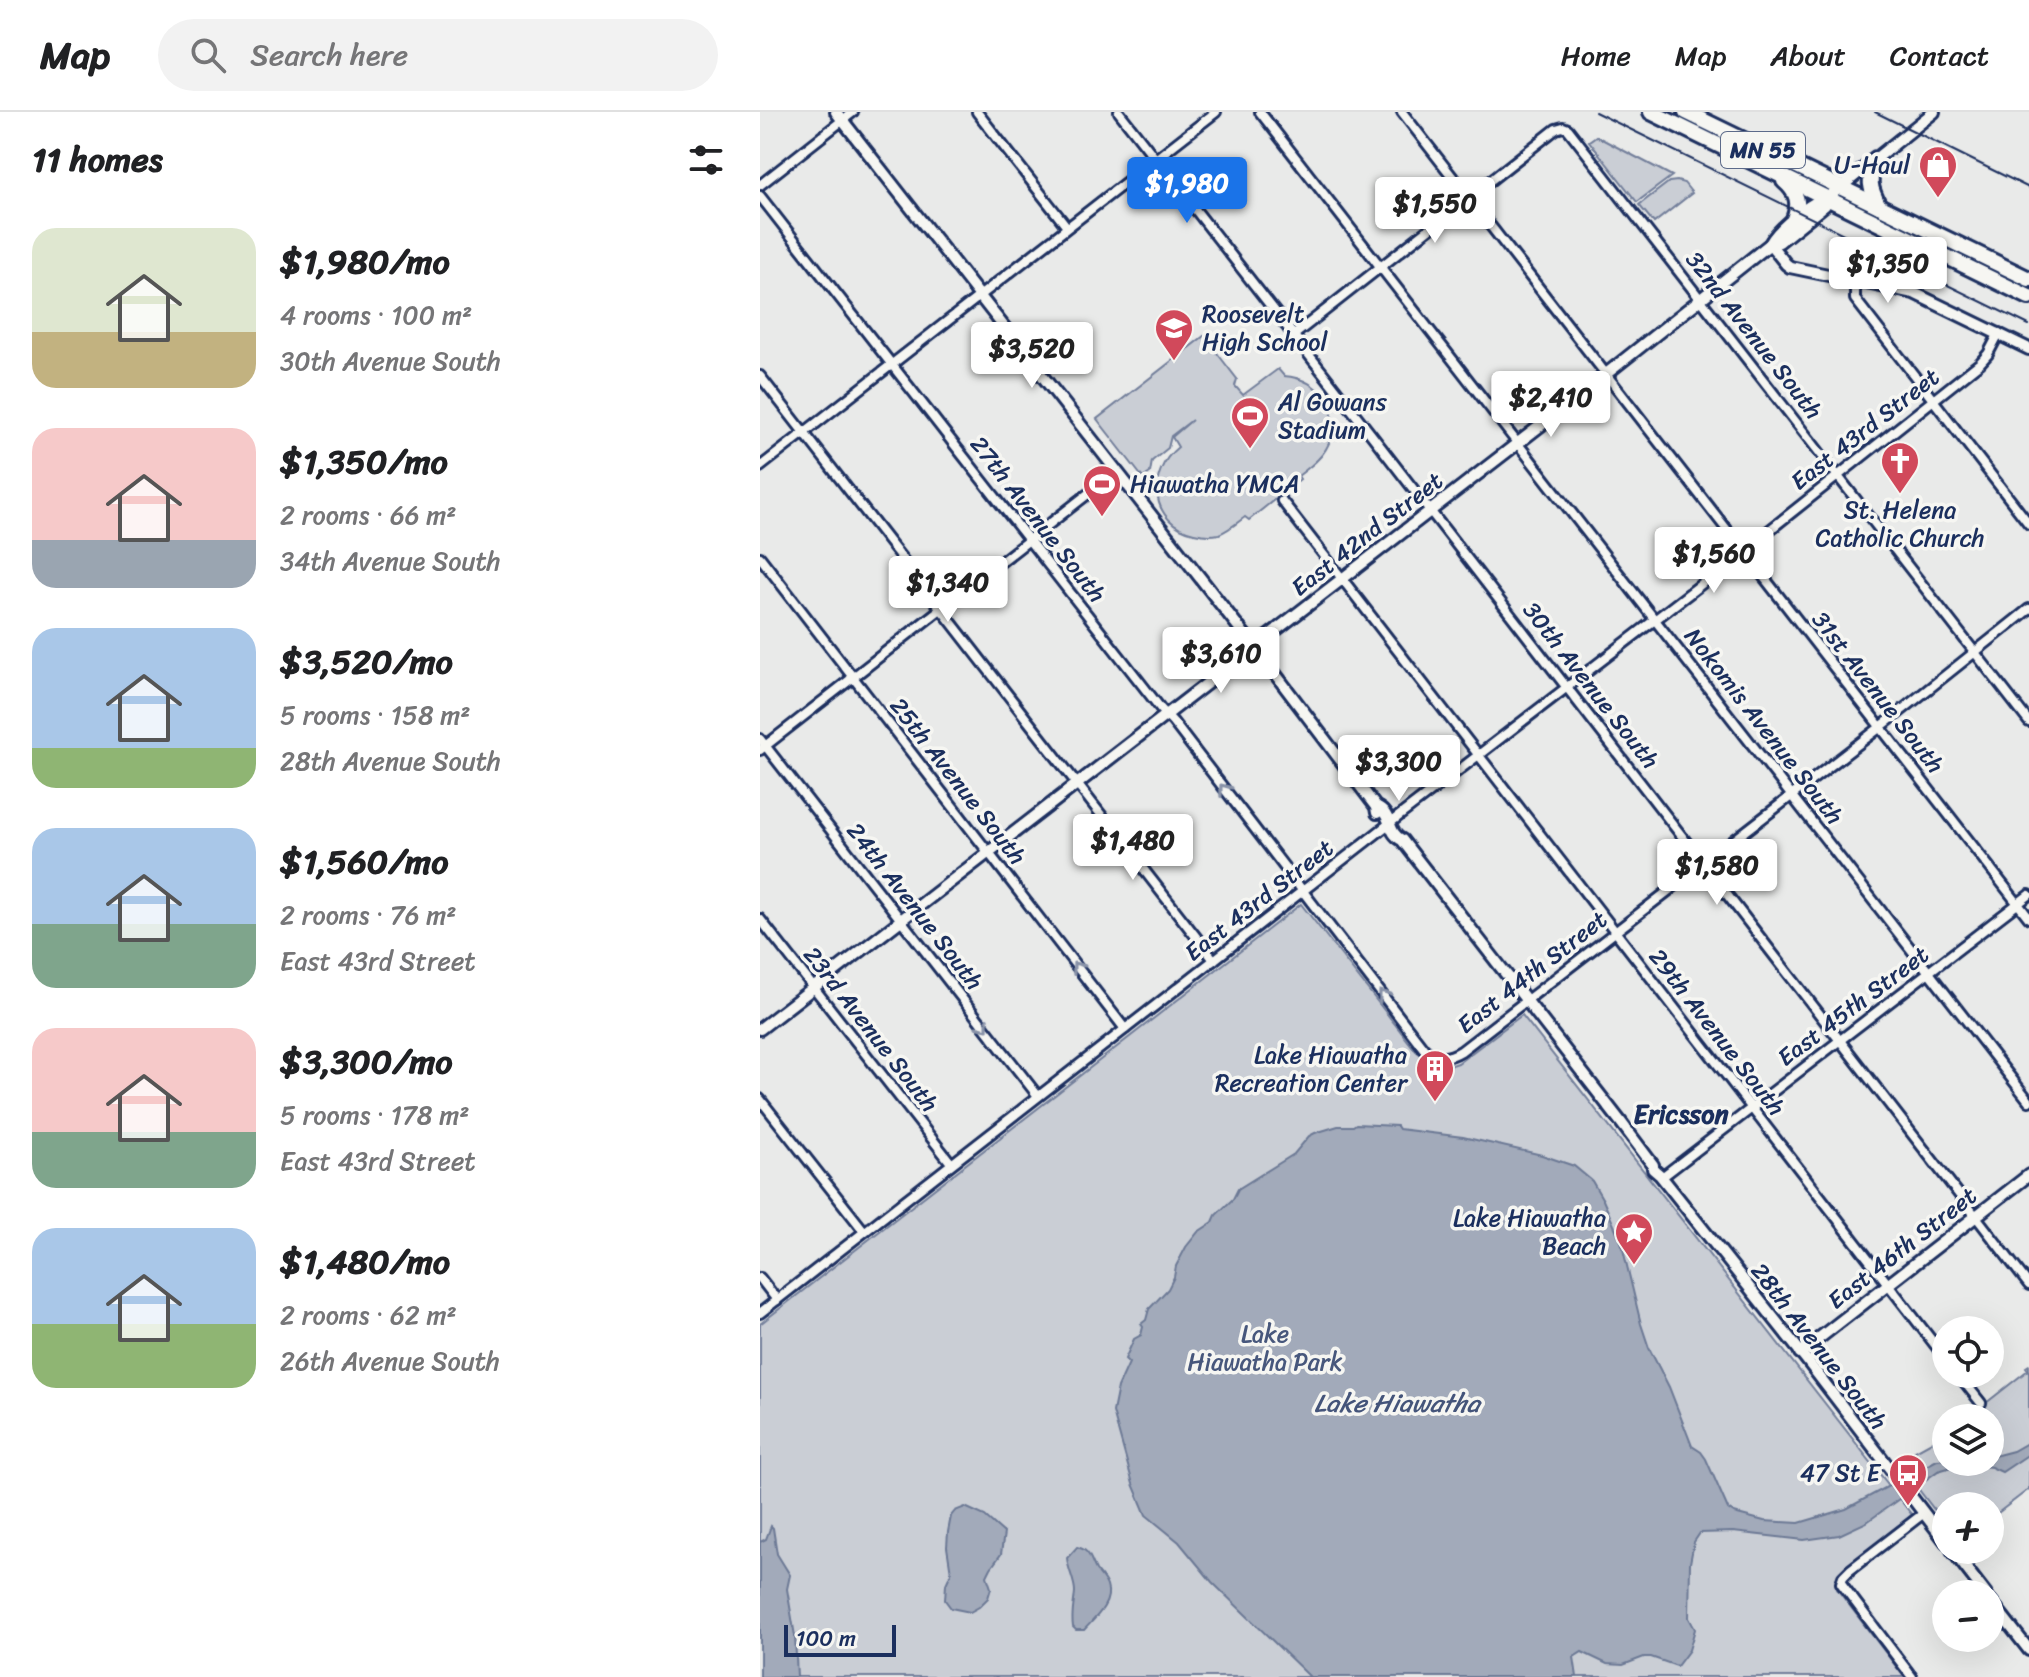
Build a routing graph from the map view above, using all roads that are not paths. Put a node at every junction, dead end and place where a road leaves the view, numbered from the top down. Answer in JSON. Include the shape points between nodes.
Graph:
{"nodes":[{"id":1,"x":853,"y":112,"type":"edge"},
{"id":2,"x":977,"y":112,"type":"edge"},
{"id":3,"x":1119,"y":112,"type":"edge"},
{"id":4,"x":1216,"y":112,"type":"edge"},
{"id":5,"x":1260,"y":112,"type":"edge"},
{"id":6,"x":1402,"y":112,"type":"edge"},
{"id":7,"x":1651,"y":112,"type":"edge"},
{"id":8,"x":1686,"y":112,"type":"edge"},
{"id":9,"x":1934,"y":112,"type":"edge"},
{"id":10,"x":839,"y":116,"type":"edge"},
{"id":11,"x":1156,"y":159,"type":"junction"},
{"id":12,"x":1876,"y":159,"type":"junction"},
{"id":13,"x":1772,"y":170,"type":"junction"},
{"id":14,"x":760,"y":185,"type":"edge"},
{"id":15,"x":1840,"y":188,"type":"junction"},
{"id":16,"x":760,"y":196,"type":"edge"},
{"id":17,"x":1469,"y":198,"type":"junction"},
{"id":18,"x":1827,"y":198,"type":"junction"},
{"id":19,"x":1879,"y":206,"type":"junction"},
{"id":20,"x":1794,"y":219,"type":"junction"},
{"id":21,"x":1067,"y":227,"type":"junction"},
{"id":22,"x":1770,"y":244,"type":"junction"},
{"id":23,"x":1381,"y":267,"type":"junction"},
{"id":24,"x":2029,"y":279,"type":"edge"},
{"id":25,"x":1855,"y":281,"type":"junction"},
{"id":26,"x":980,"y":296,"type":"junction"},
{"id":27,"x":2029,"y":297,"type":"edge"},
{"id":28,"x":1701,"y":299,"type":"junction"},
{"id":29,"x":1999,"y":333,"type":"junction"},
{"id":30,"x":1294,"y":335,"type":"junction"},
{"id":31,"x":2029,"y":349,"type":"edge"},
{"id":32,"x":893,"y":364,"type":"junction"},
{"id":33,"x":1606,"y":374,"type":"junction"},
{"id":34,"x":760,"y":376,"type":"edge"},
{"id":35,"x":1933,"y":400,"type":"junction"},
{"id":36,"x":804,"y":433,"type":"junction"},
{"id":37,"x":1518,"y":442,"type":"junction"},
{"id":38,"x":760,"y":467,"type":"edge"},
{"id":39,"x":1116,"y":472,"type":"junction"},
{"id":40,"x":1838,"y":475,"type":"junction"},
{"id":41,"x":1282,"y":501,"type":"dead end"},
{"id":42,"x":1430,"y":510,"type":"junction"},
{"id":43,"x":2029,"y":524,"type":"edge"},
{"id":44,"x":1029,"y":541,"type":"junction"},
{"id":45,"x":1743,"y":551,"type":"junction"},
{"id":46,"x":760,"y":557,"type":"edge"},
{"id":47,"x":1342,"y":578,"type":"junction"},
{"id":48,"x":941,"y":609,"type":"junction"},
{"id":49,"x":2029,"y":609,"type":"edge"},
{"id":50,"x":1656,"y":619,"type":"junction"},
{"id":51,"x":1254,"y":648,"type":"junction"},
{"id":52,"x":1975,"y":653,"type":"junction"},
{"id":53,"x":854,"y":677,"type":"junction"},
{"id":54,"x":1567,"y":687,"type":"junction"},
{"id":55,"x":1167,"y":715,"type":"junction"},
{"id":56,"x":2029,"y":722,"type":"edge"},
{"id":57,"x":1880,"y":728,"type":"junction"},
{"id":58,"x":762,"y":745,"type":"edge"},
{"id":59,"x":1478,"y":755,"type":"junction"},
{"id":60,"x":1078,"y":784,"type":"junction"},
{"id":61,"x":1792,"y":796,"type":"junction"},
{"id":62,"x":1390,"y":823,"type":"junction"},
{"id":63,"x":989,"y":852,"type":"junction"},
{"id":64,"x":1704,"y":864,"type":"junction"},
{"id":65,"x":1304,"y":891,"type":"junction"},
{"id":66,"x":2029,"y":895,"type":"edge"},
{"id":67,"x":2018,"y":904,"type":"junction"},
{"id":68,"x":2029,"y":918,"type":"edge"},
{"id":69,"x":760,"y":919,"type":"edge"},
{"id":70,"x":901,"y":921,"type":"junction"},
{"id":71,"x":1615,"y":932,"type":"junction"},
{"id":72,"x":1214,"y":960,"type":"junction"},
{"id":73,"x":1929,"y":973,"type":"junction"},
{"id":74,"x":814,"y":989,"type":"junction"},
{"id":75,"x":1526,"y":1001,"type":"junction"},
{"id":76,"x":760,"y":1029,"type":"edge"},
{"id":77,"x":1125,"y":1029,"type":"junction"},
{"id":78,"x":1840,"y":1041,"type":"junction"},
{"id":79,"x":1432,"y":1055,"type":"joint"},
{"id":80,"x":1038,"y":1096,"type":"junction"},
{"id":81,"x":760,"y":1099,"type":"edge"},
{"id":82,"x":2029,"y":1101,"type":"edge"},
{"id":83,"x":1751,"y":1109,"type":"junction"},
{"id":84,"x":951,"y":1163,"type":"junction"},
{"id":85,"x":2029,"y":1175,"type":"edge"},
{"id":86,"x":1661,"y":1176,"type":"junction"},
{"id":87,"x":1976,"y":1217,"type":"junction"},
{"id":88,"x":864,"y":1231,"type":"junction"},
{"id":89,"x":760,"y":1278,"type":"edge"},
{"id":90,"x":1889,"y":1285,"type":"junction"},
{"id":91,"x":2029,"y":1285,"type":"edge"},
{"id":92,"x":777,"y":1300,"type":"junction"},
{"id":93,"x":760,"y":1313,"type":"edge"},
{"id":94,"x":1932,"y":1341,"type":"edge"},
{"id":95,"x":1800,"y":1353,"type":"junction"},
{"id":96,"x":1969,"y":1388,"type":"edge"},
{"id":97,"x":1981,"y":1403,"type":"dead end"},
{"id":98,"x":1924,"y":1513,"type":"junction"},
{"id":99,"x":1932,"y":1524,"type":"edge"},
{"id":100,"x":1963,"y":1564,"type":"edge"},
{"id":101,"x":1975,"y":1580,"type":"edge"},
{"id":102,"x":2004,"y":1618,"type":"edge"},
{"id":103,"x":2029,"y":1650,"type":"edge"},
{"id":104,"x":1912,"y":1677,"type":"edge"}],
"edges":[{"from":1,"to":10,"type":"street"},
{"from":2,"to":21,"type":"street"},
{"from":3,"to":11,"type":"street","name":"30th Avenue South"},
{"from":4,"to":11,"type":"street"},
{"from":5,"to":23,"type":"street","name":"Nokomis Avenue South"},
{"from":6,"to":17,"type":"street","name":"31st Avenue South"},
{"from":7,"to":13,"type":"highway","number":"MN 55"},
{"from":8,"to":15,"type":"highway","number":"MN 55"},
{"from":9,"to":12,"type":"street","name":"East 42nd Street"},
{"from":10,"to":14,"type":"street"},
{"from":10,"to":26,"type":"street","name":"28th Avenue South"},
{"from":11,"to":21,"type":"street"},
{"from":11,"to":30,"type":"street","name":"30th Avenue South"},
{"from":12,"to":15,"type":"street","name":"East 42nd Street"},
{"from":12,"to":19,"type":"highway","via":[[1870,181]]},
{"from":13,"to":18,"type":"highway","number":"MN 55"},
{"from":13,"to":20,"type":"highway","via":[[1797,196]]},
{"from":15,"to":18,"type":"street","name":"East 42nd Street"},
{"from":15,"to":19,"type":"highway","number":"MN 55"},
{"from":16,"to":32,"type":"street","name":"27th Avenue South"},
{"from":17,"to":23,"type":"street"},
{"from":17,"to":28,"type":"street","name":"32nd Avenue South","via":[[1556,129],[1568,129]]},
{"from":17,"to":33,"type":"street","name":"31st Avenue South"},
{"from":18,"to":20,"type":"street","name":"East 42nd Street"},
{"from":18,"to":22,"type":"street","name":"East 42nd Street","via":[[1822,208]]},
{"from":18,"to":27,"type":"highway","number":"MN 55"},
{"from":19,"to":24,"type":"highway","number":"MN 55"},
{"from":20,"to":22,"type":"street","name":"East 42nd Street"},
{"from":21,"to":26,"type":"street"},
{"from":22,"to":25,"type":"street","via":[[1790,267]]},
{"from":22,"to":28,"type":"street","name":"East 42nd Street"},
{"from":23,"to":30,"type":"street"},
{"from":23,"to":37,"type":"street","name":"Nokomis Avenue South"},
{"from":25,"to":29,"type":"street","via":[[1914,293]]},
{"from":25,"to":35,"type":"street","via":[[1855,299]]},
{"from":26,"to":32,"type":"street"},
{"from":26,"to":39,"type":"street","name":"28th Avenue South"},
{"from":28,"to":33,"type":"street","name":"East 42nd Street"},
{"from":28,"to":40,"type":"street","name":"32nd Avenue South"},
{"from":29,"to":31,"type":"street"},
{"from":29,"to":35,"type":"street","name":"East 43rd Street","via":[[1980,363]]},
{"from":30,"to":42,"type":"street","name":"30th Avenue South"},
{"from":32,"to":36,"type":"street"},
{"from":32,"to":44,"type":"street","name":"27th Avenue South"},
{"from":33,"to":37,"type":"street","name":"East 42nd Street"},
{"from":33,"to":45,"type":"street","name":"31st Avenue South"},
{"from":34,"to":36,"type":"street"},
{"from":35,"to":40,"type":"street","name":"East 43rd Street"},
{"from":35,"to":43,"type":"street"},
{"from":36,"to":38,"type":"street"},
{"from":36,"to":48,"type":"street"},
{"from":37,"to":42,"type":"street","name":"East 42nd Street"},
{"from":37,"to":50,"type":"street","name":"Nokomis Avenue South"},
{"from":39,"to":44,"type":"street"},
{"from":39,"to":51,"type":"street","name":"28th Avenue South"},
{"from":40,"to":45,"type":"street","name":"East 43rd Street"},
{"from":40,"to":52,"type":"street","name":"32nd Avenue South"},
{"from":41,"to":47,"type":"street","name":"29th Avenue South"},
{"from":42,"to":47,"type":"street","name":"East 42nd Street"},
{"from":42,"to":54,"type":"street","name":"30th Avenue South"},
{"from":44,"to":48,"type":"street"},
{"from":44,"to":55,"type":"street","name":"27th Avenue South"},
{"from":45,"to":50,"type":"street","name":"East 43rd Street"},
{"from":45,"to":57,"type":"street","name":"31st Avenue South"},
{"from":46,"to":53,"type":"street","name":"25th Avenue South"},
{"from":47,"to":51,"type":"street","name":"East 42nd Street"},
{"from":47,"to":59,"type":"street","name":"29th Avenue South"},
{"from":48,"to":53,"type":"street"},
{"from":48,"to":60,"type":"street"},
{"from":49,"to":52,"type":"street","name":"East 44th Street"},
{"from":50,"to":54,"type":"street","name":"East 43rd Street"},
{"from":50,"to":61,"type":"street","name":"Nokomis Avenue South"},
{"from":51,"to":55,"type":"street","name":"East 42nd Street"},
{"from":51,"to":62,"type":"street","name":"28th Avenue South"},
{"from":52,"to":56,"type":"street","name":"32nd Avenue South"},
{"from":52,"to":57,"type":"street","name":"East 44th Street"},
{"from":53,"to":58,"type":"street"},
{"from":53,"to":63,"type":"street","name":"25th Avenue South"},
{"from":54,"to":59,"type":"street","name":"East 43rd Street"},
{"from":54,"to":64,"type":"street","name":"30th Avenue South"},
{"from":55,"to":60,"type":"street","name":"East 42nd Street"},
{"from":65,"to":55,"type":"street","name":"27th Avenue South","one_way":true},
{"from":57,"to":61,"type":"street","name":"East 44th Street"},
{"from":57,"to":67,"type":"street","name":"31st Avenue South"},
{"from":58,"to":70,"type":"street","name":"24th Avenue South"},
{"from":59,"to":62,"type":"street","name":"East 43rd Street"},
{"from":59,"to":71,"type":"street","name":"29th Avenue South"},
{"from":60,"to":63,"type":"street","name":"East 42nd Street"},
{"from":60,"to":72,"type":"street"},
{"from":61,"to":64,"type":"street","name":"East 44th Street"},
{"from":61,"to":73,"type":"street","name":"Nokomis Avenue South"},
{"from":62,"to":65,"type":"street","name":"East 43rd Street"},
{"from":62,"to":75,"type":"street","name":"28th Avenue South"},
{"from":63,"to":70,"type":"street","name":"East 42nd Street"},
{"from":77,"to":63,"type":"street","name":"25th Avenue South","one_way":true},
{"from":64,"to":71,"type":"street","name":"East 44th Street"},
{"from":64,"to":78,"type":"street","name":"30th Avenue South"},
{"from":65,"to":72,"type":"street","name":"East 43rd Street"},
{"from":79,"to":65,"type":"street","name":"27th Avenue South","one_way":true},
{"from":66,"to":67,"type":"street","name":"East 45th Street"},
{"from":67,"to":68,"type":"street","name":"31st Avenue South"},
{"from":67,"to":73,"type":"street","name":"East 45th Street"},
{"from":69,"to":74,"type":"street","name":"23rd Avenue South"},
{"from":70,"to":74,"type":"street","name":"East 42nd Street"},
{"from":70,"to":80,"type":"street","name":"24th Avenue South","one_way":true},
{"from":71,"to":75,"type":"street","name":"East 44th Street"},
{"from":71,"to":83,"type":"street","name":"29th Avenue South"},
{"from":72,"to":77,"type":"street","name":"East 43rd Street"},
{"from":73,"to":78,"type":"street","name":"East 45th Street"},
{"from":73,"to":82,"type":"street","name":"Nokomis Avenue South"},
{"from":74,"to":76,"type":"street","name":"East 42nd Street"},
{"from":74,"to":84,"type":"street","name":"23rd Avenue South"},
{"from":75,"to":79,"type":"street","name":"East 44th Street","via":[[1452,1057]]},
{"from":75,"to":86,"type":"street","name":"28th Avenue South"},
{"from":77,"to":80,"type":"street","name":"East 43rd Street"},
{"from":78,"to":83,"type":"street","name":"East 45th Street"},
{"from":78,"to":87,"type":"street","name":"30th Avenue South"},
{"from":80,"to":84,"type":"street","name":"East 43rd Street"},
{"from":81,"to":88,"type":"street"},
{"from":83,"to":86,"type":"street","name":"East 45th Street"},
{"from":83,"to":90,"type":"street","name":"29th Avenue South"},
{"from":84,"to":88,"type":"street","name":"East 43rd Street"},
{"from":85,"to":87,"type":"street","name":"East 46th Street"},
{"from":86,"to":95,"type":"street","name":"28th Avenue South"},
{"from":87,"to":90,"type":"street","name":"East 46th Street"},
{"from":87,"to":91,"type":"street","name":"30th Avenue South"},
{"from":88,"to":92,"type":"street","name":"East 43rd Street"},
{"from":89,"to":92,"type":"street"},
{"from":90,"to":94,"type":"street","name":"29th Avenue South"},
{"from":90,"to":95,"type":"street","name":"East 46th Street"},
{"from":92,"to":93,"type":"street","name":"East 43rd Street"},
{"from":95,"to":98,"type":"street","name":"28th Avenue South"},
{"from":96,"to":97,"type":"street"},
{"from":98,"to":99,"type":"street","name":"28th Avenue South"},
{"from":98,"to":104,"type":"street","via":[[1850,1570],[1841,1583]]},
{"from":100,"to":101,"type":"street"},
{"from":102,"to":103,"type":"street"}]}
